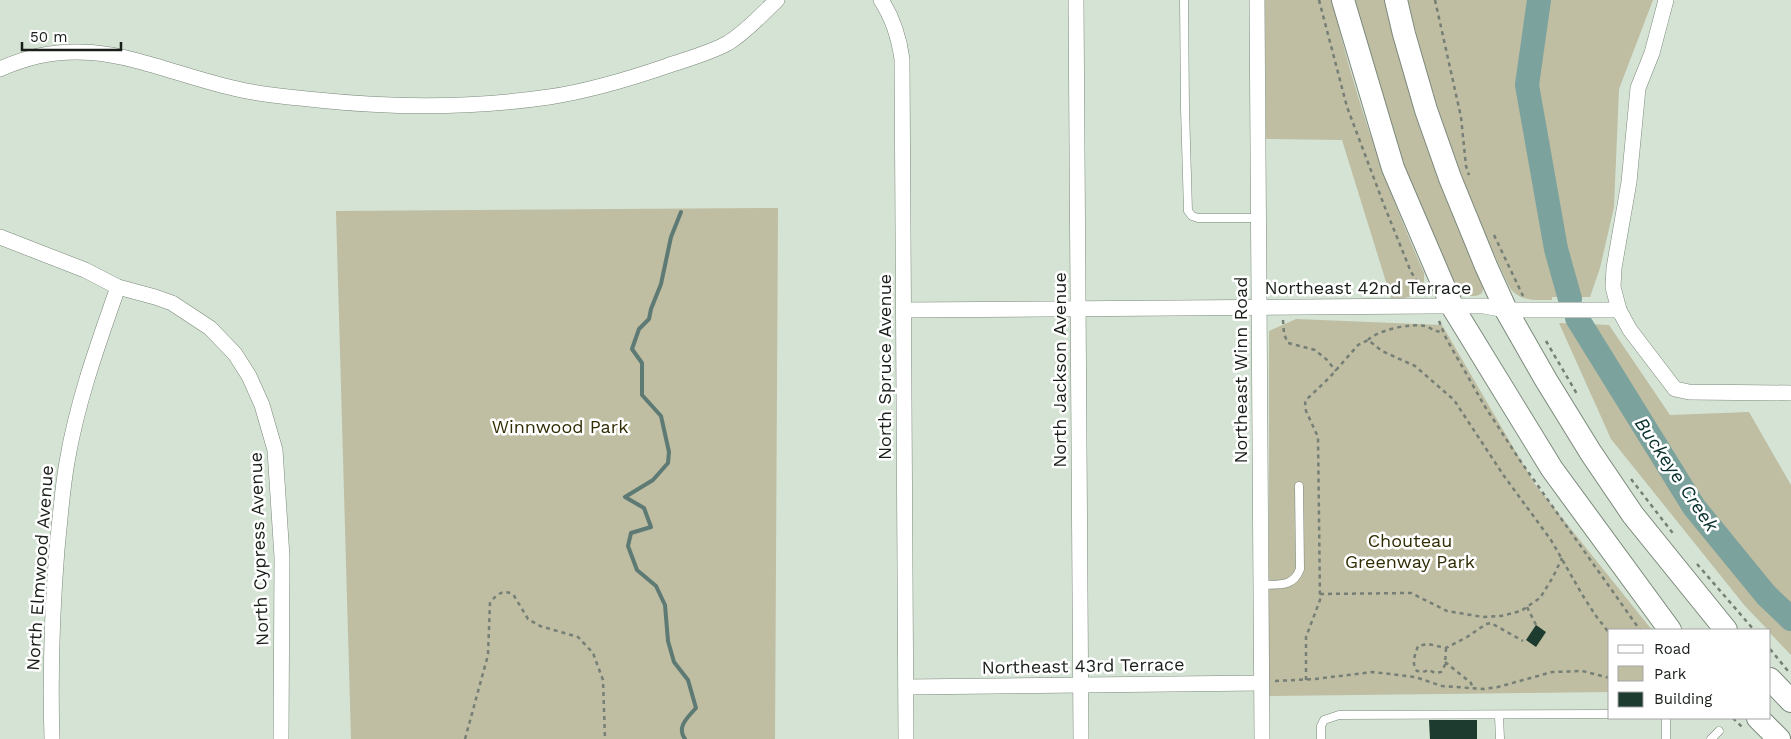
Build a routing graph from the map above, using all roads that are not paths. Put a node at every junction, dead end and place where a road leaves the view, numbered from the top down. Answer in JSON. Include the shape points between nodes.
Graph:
{"nodes":[{"id":1,"x":777,"y":0,"type":"edge"},
{"id":2,"x":881,"y":0,"type":"edge"},
{"id":3,"x":1076,"y":0,"type":"edge"},
{"id":4,"x":1184,"y":0,"type":"edge"},
{"id":5,"x":1257,"y":0,"type":"edge"},
{"id":6,"x":1343,"y":0,"type":"edge"},
{"id":7,"x":1396,"y":0,"type":"edge"},
{"id":8,"x":1666,"y":0,"type":"edge"},
{"id":9,"x":0,"y":68,"type":"edge"},
{"id":10,"x":1260,"y":218,"type":"junction"},
{"id":11,"x":0,"y":237,"type":"edge"},
{"id":12,"x":118,"y":287,"type":"junction"},
{"id":13,"x":1260,"y":306,"type":"junction"},
{"id":14,"x":1452,"y":306,"type":"junction"},
{"id":15,"x":1079,"y":307,"type":"junction"},
{"id":16,"x":904,"y":310,"type":"junction"},
{"id":17,"x":1506,"y":310,"type":"junction"},
{"id":18,"x":1619,"y":310,"type":"junction"},
{"id":19,"x":1791,"y":392,"type":"edge"},
{"id":20,"x":1299,"y":486,"type":"dead end"},
{"id":21,"x":1260,"y":585,"type":"junction"},
{"id":22,"x":1669,"y":629,"type":"edge"},
{"id":23,"x":1725,"y":629,"type":"edge"},
{"id":24,"x":1771,"y":680,"type":"edge"},
{"id":25,"x":1261,"y":683,"type":"junction"},
{"id":26,"x":1080,"y":686,"type":"junction"},
{"id":27,"x":906,"y":687,"type":"junction"},
{"id":28,"x":1791,"y":700,"type":"edge"},
{"id":29,"x":1608,"y":714,"type":"edge"},
{"id":30,"x":1499,"y":716,"type":"junction"},
{"id":31,"x":1666,"y":719,"type":"edge"},
{"id":32,"x":1759,"y":719,"type":"edge"},
{"id":33,"x":1719,"y":731,"type":"dead end"},
{"id":34,"x":52,"y":739,"type":"edge"},
{"id":35,"x":282,"y":739,"type":"edge"},
{"id":36,"x":906,"y":739,"type":"edge"},
{"id":37,"x":1081,"y":739,"type":"edge"},
{"id":38,"x":1262,"y":739,"type":"edge"},
{"id":39,"x":1322,"y":739,"type":"edge"},
{"id":40,"x":1500,"y":739,"type":"edge"},
{"id":41,"x":1666,"y":739,"type":"edge"},
{"id":42,"x":1711,"y":739,"type":"edge"},
{"id":43,"x":1779,"y":739,"type":"edge"}],
"edges":[{"from":1,"to":9,"type":"street","via":[[728,42],[696,56],[590,89],[505,102],[396,105],[288,97],[234,89],[104,53],[51,54]]},
{"from":2,"to":16,"type":"street","name":"North Spruce Avenue","via":[[891,16],[902,59]]},
{"from":3,"to":15,"type":"street","name":"North Jackson Avenue"},
{"from":4,"to":10,"type":"lane","via":[[1188,210],[1198,218]]},
{"from":5,"to":10,"type":"street","name":"Northeast Winn Road"},
{"from":6,"to":14,"type":"main road","via":[[1393,168]]},
{"from":7,"to":17,"type":"main road","via":[[1426,110],[1450,178]]},
{"from":8,"to":18,"type":"street","via":[[1638,88],[1625,212],[1614,268],[1613,286]]},
{"from":10,"to":13,"type":"street","name":"Northeast Winn Road"},
{"from":11,"to":12,"type":"street","name":"North Cypress Avenue","via":[[85,270]]},
{"from":12,"to":34,"type":"street","name":"North Elmwood Avenue","via":[[99,340],[66,462],[54,587],[50,692]]},
{"from":12,"to":35,"type":"street","name":"North Cypress Avenue","via":[[172,303],[210,328],[250,376],[262,404],[275,450],[282,557]]},
{"from":13,"to":14,"type":"street","name":"Northeast 42nd Terrace"},
{"from":13,"to":15,"type":"street","name":"Northeast 42nd Terrace"},
{"from":13,"to":21,"type":"street","name":"Northeast Winn Road"},
{"from":14,"to":17,"type":"street","name":"Northeast 42nd Terrace"},
{"from":14,"to":22,"type":"main road","via":[[1552,468]]},
{"from":15,"to":16,"type":"street","name":"Northeast 42nd Terrace"},
{"from":15,"to":26,"type":"street","name":"North Jackson Avenue"},
{"from":16,"to":27,"type":"street","name":"North Spruce Avenue"},
{"from":17,"to":18,"type":"street","name":"Northeast 42nd Terrace"},
{"from":17,"to":23,"type":"main road","via":[[1546,380],[1632,515]]},
{"from":18,"to":19,"type":"street","via":[[1630,330],[1675,389],[1689,392]]},
{"from":20,"to":21,"type":"lane","via":[[1300,569],[1296,579],[1288,584]]},
{"from":21,"to":25,"type":"street","name":"Northeast Winn Road"},
{"from":24,"to":28,"type":"main road"},
{"from":25,"to":26,"type":"street","name":"Northeast 43rd Terrace"},
{"from":25,"to":38,"type":"street","name":"Northeast Winn Road"},
{"from":26,"to":27,"type":"street","name":"Northeast 43rd Terrace"},
{"from":26,"to":37,"type":"street","name":"North Jackson Avenue"},
{"from":27,"to":36,"type":"street","name":"North Spruce Avenue"},
{"from":29,"to":30,"type":"lane"},
{"from":30,"to":39,"type":"lane","via":[[1338,716],[1324,720]]},
{"from":30,"to":40,"type":"lane"},
{"from":31,"to":41,"type":"lane"},
{"from":32,"to":43,"type":"main road"},
{"from":33,"to":42,"type":"lane"}]}
